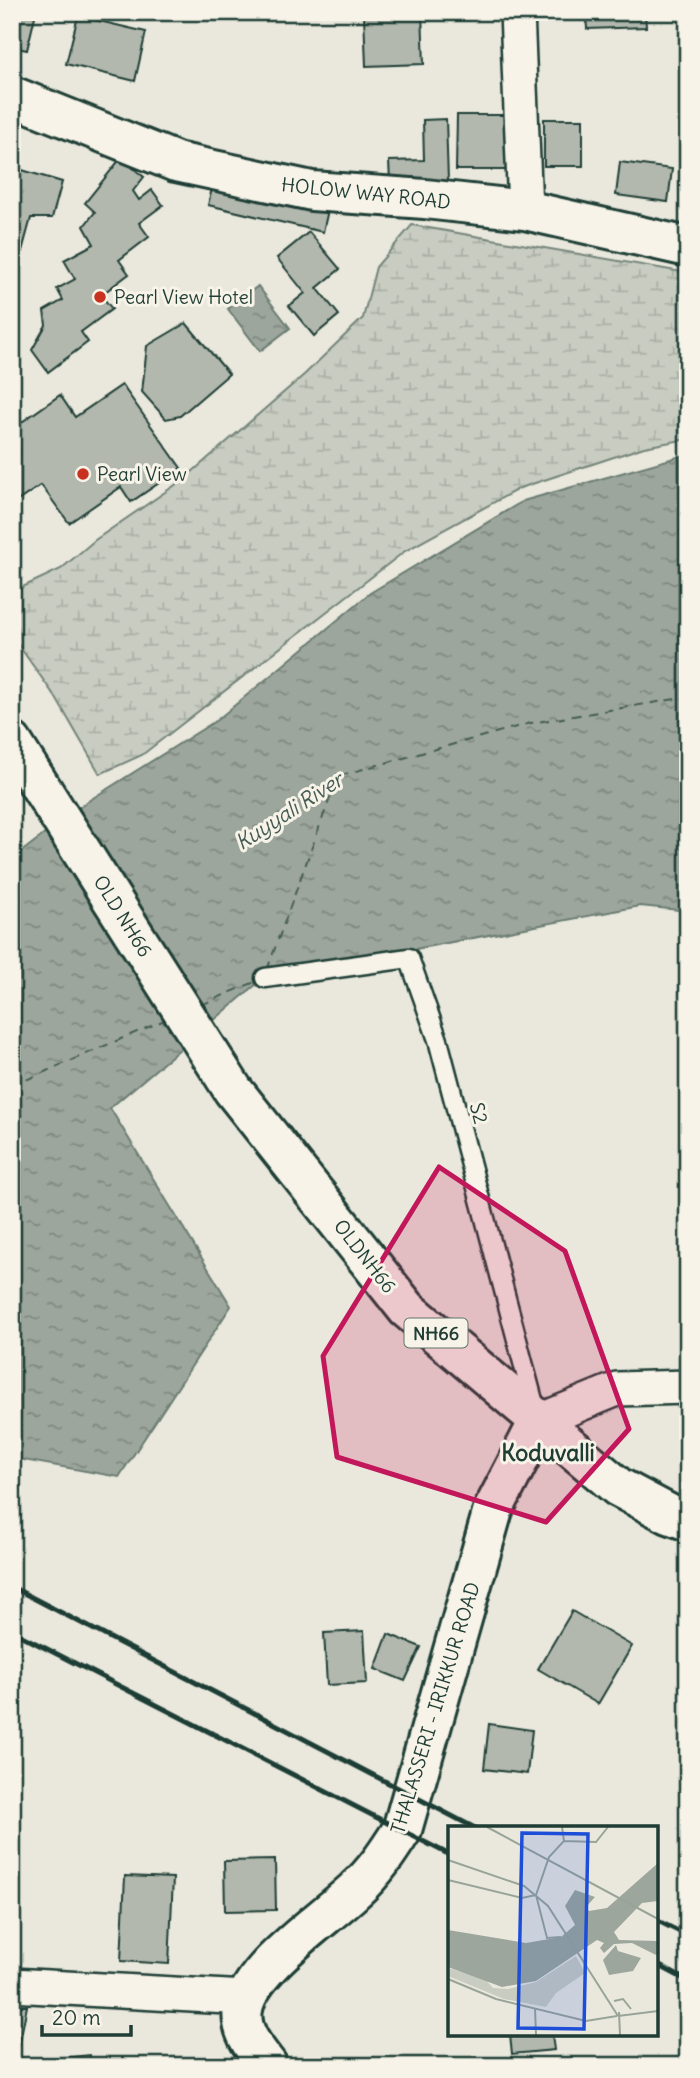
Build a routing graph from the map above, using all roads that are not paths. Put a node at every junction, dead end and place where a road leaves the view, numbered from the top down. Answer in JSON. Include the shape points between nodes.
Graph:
{"nodes":[{"id":1,"x":517,"y":12,"type":"edge"},
{"id":2,"x":12,"y":96,"type":"edge"},
{"id":3,"x":525,"y":210,"type":"junction"},
{"id":4,"x":688,"y":247,"type":"edge"},
{"id":5,"x":12,"y":742,"type":"edge"},
{"id":6,"x":265,"y":978,"type":"dead end"},
{"id":7,"x":233,"y":1090,"type":"joint"},
{"id":8,"x":688,"y":1387,"type":"edge"},
{"id":9,"x":539,"y":1421,"type":"junction"},
{"id":10,"x":688,"y":1521,"type":"edge"},
{"id":11,"x":12,"y":1985,"type":"edge"},
{"id":12,"x":246,"y":1998,"type":"junction"},
{"id":13,"x":268,"y":2066,"type":"edge"}],
"edges":[{"from":1,"to":3,"type":"street"},
{"from":2,"to":3,"type":"main road","name":"HOLOW WAY ROAD","via":[[176,162],[312,191]]},
{"from":3,"to":4,"type":"main road","name":"HOLOW WAY ROAD"},
{"from":5,"to":7,"type":"main road","name":"OLD NH66","number":"NH66"},
{"from":6,"to":9,"type":"lane","name":"S2","via":[[409,958],[438,1040]]},
{"from":7,"to":9,"type":"main road","name":"OLDNH66","number":"NH66","via":[[407,1308]]},
{"from":8,"to":9,"type":"street","via":[[617,1389]]},
{"from":9,"to":10,"type":"main road","name":"OLDNH66","number":"NH66","via":[[618,1486]]},
{"from":9,"to":12,"type":"main road","name":"THALASSERI - IRIKKUR ROAD","via":[[493,1510],[402,1830],[366,1879],[259,1975]]},
{"from":11,"to":12,"type":"street"},
{"from":12,"to":13,"type":"main road","via":[[242,2023]]}]}
